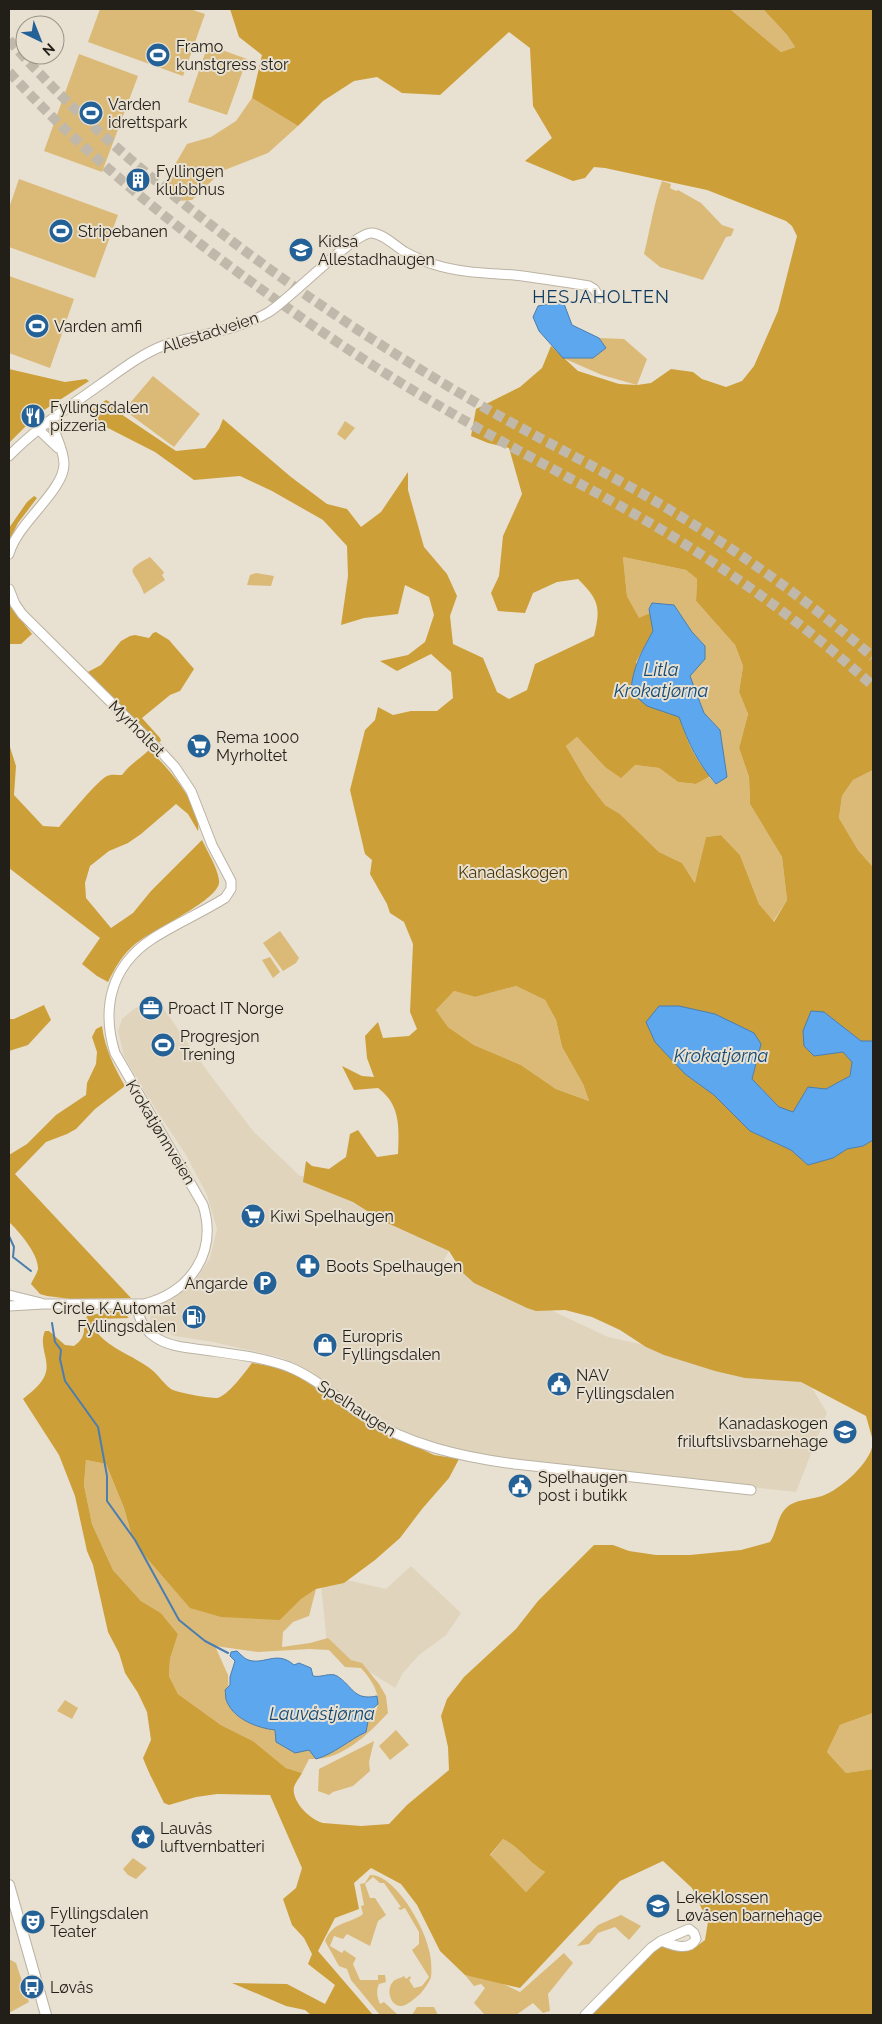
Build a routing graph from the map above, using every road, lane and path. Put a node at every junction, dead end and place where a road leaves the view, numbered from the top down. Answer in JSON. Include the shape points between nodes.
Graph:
{"nodes":[{"id":1,"x":600,"y":298,"type":"dead end"},
{"id":2,"x":51,"y":420,"type":"junction"},
{"id":3,"x":38,"y":430,"type":"junction"},
{"id":4,"x":62,"y":452,"type":"junction"},
{"id":5,"x":9,"y":456,"type":"edge"},
{"id":6,"x":9,"y":554,"type":"edge"},
{"id":7,"x":9,"y":589,"type":"edge"},
{"id":8,"x":231,"y":889,"type":"joint"},
{"id":9,"x":9,"y":1295,"type":"edge"},
{"id":10,"x":44,"y":1304,"type":"junction"},
{"id":11,"x":135,"y":1304,"type":"junction"},
{"id":12,"x":9,"y":1306,"type":"edge"},
{"id":13,"x":752,"y":1490,"type":"dead end"},
{"id":14,"x":9,"y":1885,"type":"edge"},
{"id":15,"x":661,"y":1941,"type":"dead end"},
{"id":16,"x":46,"y":2015,"type":"edge"},
{"id":17,"x":585,"y":2015,"type":"edge"}],
"edges":[{"from":1,"to":2,"type":"main road","name":"Allestadveien","via":[[589,286],[436,265],[405,252],[381,236],[365,234],[262,316],[144,355]]},
{"from":2,"to":3,"type":"main road"},
{"from":2,"to":4,"type":"main road"},
{"from":3,"to":4,"type":"main road"},
{"from":3,"to":5,"type":"main road"},
{"from":4,"to":6,"type":"main road","via":[[62,474],[22,527]]},
{"from":7,"to":8,"type":"main road","name":"Myrholtet","via":[[22,614],[180,774],[194,795],[212,845],[231,881]]},
{"from":8,"to":11,"type":"main road","name":"Krokatjønnveien","via":[[222,900],[144,944],[124,966],[112,990],[108,1025],[116,1053],[198,1194],[207,1222],[205,1249],[184,1284],[154,1301]]},
{"from":9,"to":10,"type":"main road","name":"Krokatjønnveien"},
{"from":10,"to":11,"type":"main road","name":"Krokatjønnveien"},
{"from":10,"to":12,"type":"main road","name":"Krokatjønnveien"},
{"from":11,"to":13,"type":"main road","name":"Spelhaugen","via":[[144,1328],[164,1342],[281,1364],[324,1387],[394,1434],[449,1453],[515,1464]]},
{"from":14,"to":16,"type":"main road"},
{"from":15,"to":17,"type":"main road","via":[[637,1960]]}]}
